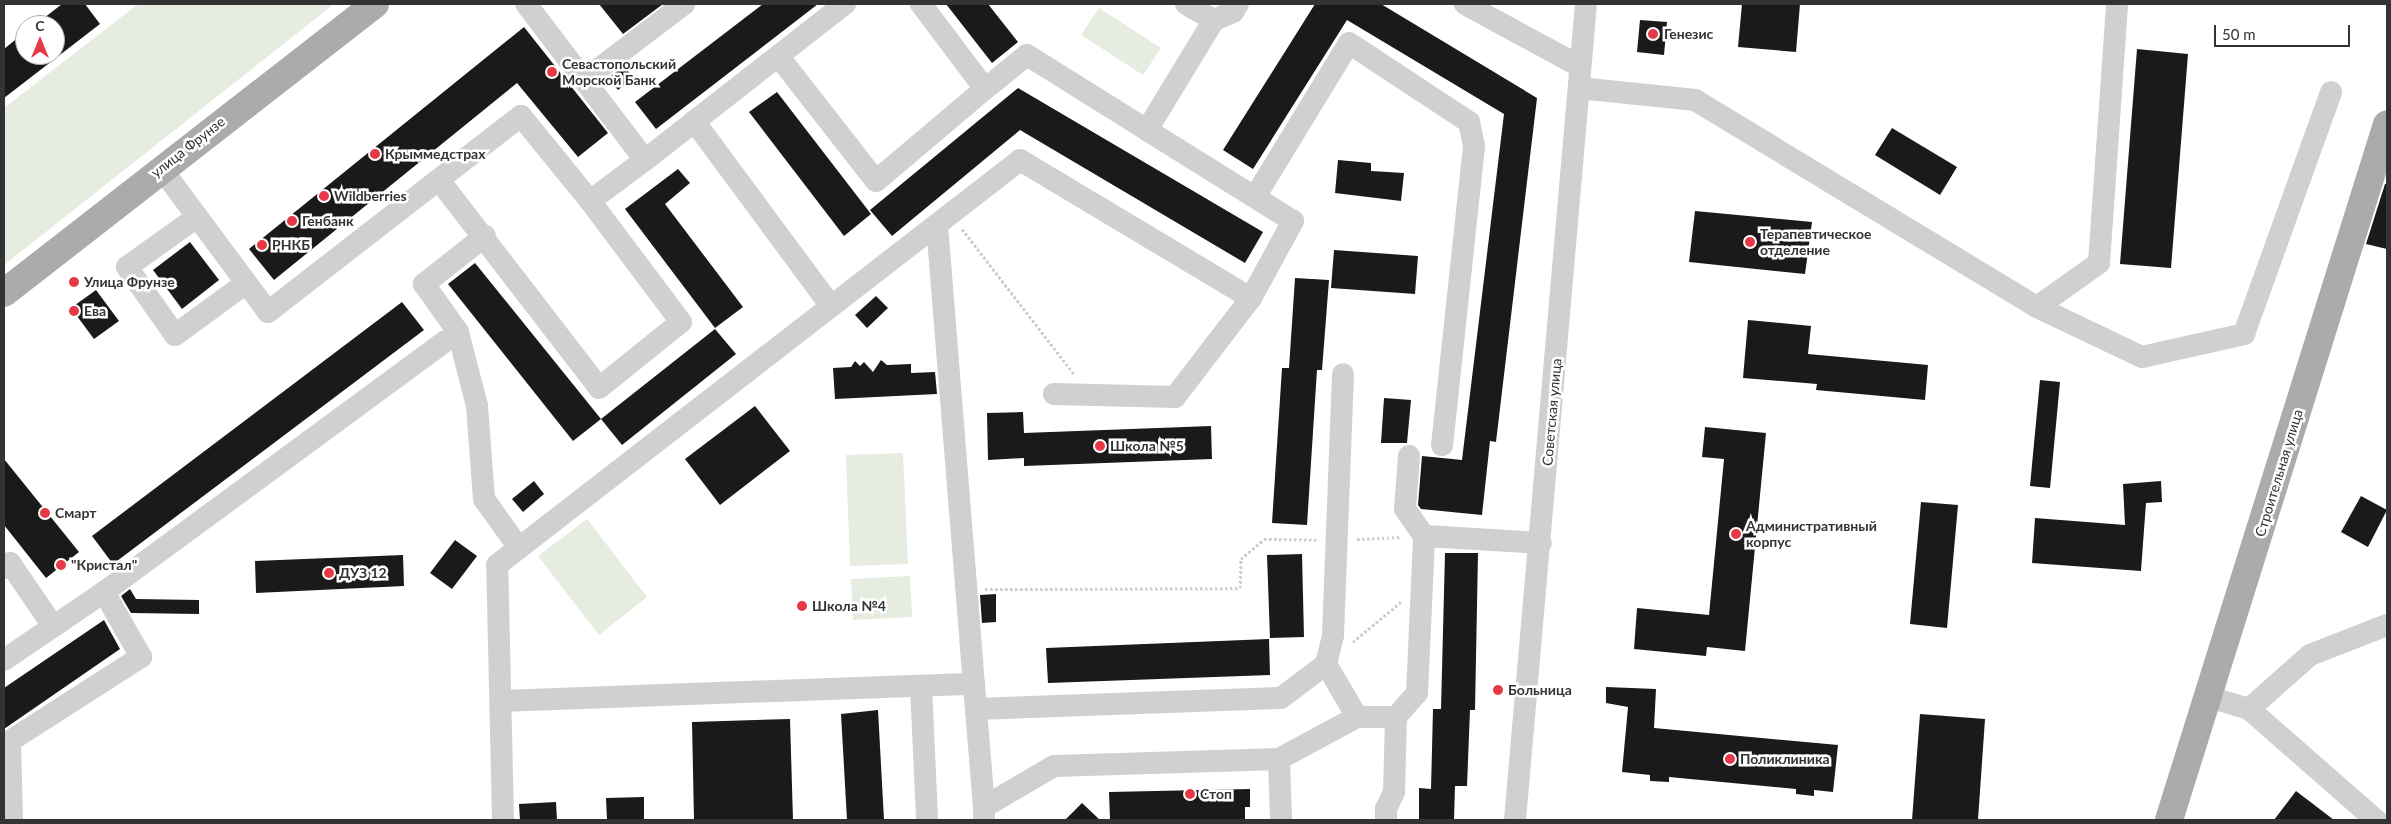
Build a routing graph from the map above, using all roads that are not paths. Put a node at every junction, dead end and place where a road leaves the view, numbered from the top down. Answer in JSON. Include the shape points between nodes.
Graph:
{"nodes":[{"id":1,"x":375,"y":4,"type":"edge"},
{"id":2,"x":526,"y":4,"type":"edge"},
{"id":3,"x":684,"y":4,"type":"edge"},
{"id":4,"x":846,"y":4,"type":"edge"},
{"id":5,"x":921,"y":4,"type":"edge"},
{"id":6,"x":1186,"y":4,"type":"edge"},
{"id":7,"x":1238,"y":4,"type":"edge"},
{"id":8,"x":1465,"y":4,"type":"edge"},
{"id":9,"x":1586,"y":4,"type":"edge"},
{"id":10,"x":1601,"y":4,"type":"edge"},
{"id":11,"x":2117,"y":4,"type":"edge"},
{"id":12,"x":1214,"y":20,"type":"junction"},
{"id":13,"x":779,"y":57,"type":"junction"},
{"id":14,"x":1579,"y":66,"type":"junction"},
{"id":15,"x":584,"y":80,"type":"junction"},
{"id":16,"x":1579,"y":88,"type":"junction"},
{"id":17,"x":985,"y":89,"type":"junction"},
{"id":18,"x":2331,"y":92,"type":"dead end"},
{"id":19,"x":694,"y":122,"type":"junction"},
{"id":20,"x":2387,"y":124,"type":"edge"},
{"id":21,"x":1147,"y":130,"type":"junction"},
{"id":22,"x":645,"y":160,"type":"junction"},
{"id":23,"x":161,"y":168,"type":"junction"},
{"id":24,"x":439,"y":180,"type":"junction"},
{"id":25,"x":1255,"y":197,"type":"junction"},
{"id":26,"x":590,"y":201,"type":"junction"},
{"id":27,"x":197,"y":217,"type":"junction"},
{"id":28,"x":937,"y":225,"type":"junction"},
{"id":29,"x":485,"y":236,"type":"junction"},
{"id":30,"x":246,"y":283,"type":"junction"},
{"id":31,"x":4,"y":293,"type":"edge"},
{"id":32,"x":1251,"y":298,"type":"junction"},
{"id":33,"x":831,"y":306,"type":"junction"},
{"id":34,"x":2037,"y":307,"type":"junction"},
{"id":35,"x":446,"y":341,"type":"dead end"},
{"id":36,"x":1343,"y":374,"type":"dead end"},
{"id":37,"x":1054,"y":394,"type":"dead end"},
{"id":38,"x":1442,"y":445,"type":"dead end"},
{"id":39,"x":1409,"y":456,"type":"dead end"},
{"id":40,"x":1424,"y":536,"type":"junction"},
{"id":41,"x":1541,"y":542,"type":"junction"},
{"id":42,"x":519,"y":548,"type":"junction"},
{"id":43,"x":4,"y":568,"type":"edge"},
{"id":44,"x":104,"y":592,"type":"junction"},
{"id":45,"x":2387,"y":625,"type":"edge"},
{"id":46,"x":53,"y":626,"type":"junction"},
{"id":47,"x":4,"y":660,"type":"edge"},
{"id":48,"x":1326,"y":664,"type":"junction"},
{"id":49,"x":974,"y":684,"type":"junction"},
{"id":50,"x":921,"y":686,"type":"junction"},
{"id":51,"x":2209,"y":696,"type":"junction"},
{"id":52,"x":500,"y":701,"type":"junction"},
{"id":53,"x":976,"y":709,"type":"junction"},
{"id":54,"x":2249,"y":709,"type":"junction"},
{"id":55,"x":1357,"y":716,"type":"junction"},
{"id":56,"x":1396,"y":716,"type":"junction"},
{"id":57,"x":1279,"y":760,"type":"junction"},
{"id":58,"x":984,"y":814,"type":"edge"},
{"id":59,"x":12,"y":820,"type":"edge"},
{"id":60,"x":503,"y":820,"type":"edge"},
{"id":61,"x":927,"y":820,"type":"edge"},
{"id":62,"x":1281,"y":820,"type":"edge"},
{"id":63,"x":1386,"y":820,"type":"edge"},
{"id":64,"x":1515,"y":820,"type":"edge"},
{"id":65,"x":2169,"y":820,"type":"edge"},
{"id":66,"x":2376,"y":820,"type":"edge"}],
"edges":[{"from":1,"to":23,"type":"main road","name":"улица Фрунзе"},
{"from":2,"to":15,"type":"street"},
{"from":3,"to":15,"type":"street"},
{"from":4,"to":13,"type":"street"},
{"from":5,"to":17,"type":"street"},
{"from":6,"to":12,"type":"street"},
{"from":7,"to":12,"type":"street","via":[[1233,12]]},
{"from":8,"to":14,"type":"street"},
{"from":9,"to":14,"type":"street","name":"Советская улица"},
{"from":10,"to":14,"type":"street","via":[[1597,43]]},
{"from":11,"to":34,"type":"street","via":[[2099,263]]},
{"from":12,"to":21,"type":"street"},
{"from":13,"to":17,"type":"street","via":[[876,181]]},
{"from":13,"to":19,"type":"street"},
{"from":14,"to":16,"type":"street","name":"Советская улица"},
{"from":15,"to":22,"type":"street"},
{"from":16,"to":34,"type":"street","via":[[1695,100]]},
{"from":16,"to":41,"type":"street","name":"Советская улица"},
{"from":17,"to":21,"type":"street","via":[[1027,55]]},
{"from":18,"to":34,"type":"street","via":[[2244,334],[2142,356]]},
{"from":19,"to":22,"type":"street"},
{"from":19,"to":33,"type":"street"},
{"from":20,"to":51,"type":"main road","name":"Строительная улица"},
{"from":21,"to":25,"type":"street"},
{"from":22,"to":26,"type":"street"},
{"from":23,"to":27,"type":"street"},
{"from":23,"to":31,"type":"main road","name":"улица Фрунзе"},
{"from":24,"to":26,"type":"street","via":[[521,116]]},
{"from":24,"to":29,"type":"street"},
{"from":24,"to":30,"type":"street","via":[[268,312]]},
{"from":25,"to":32,"type":"street","via":[[1293,221]]},
{"from":25,"to":38,"type":"street","via":[[1349,43],[1469,122],[1474,146]]},
{"from":26,"to":29,"type":"street","via":[[682,322],[599,388]]},
{"from":27,"to":30,"type":"street"},
{"from":27,"to":30,"type":"street","via":[[127,267],[175,335]]},
{"from":28,"to":32,"type":"street","via":[[1020,160]]},
{"from":28,"to":33,"type":"street"},
{"from":28,"to":49,"type":"street"},
{"from":29,"to":42,"type":"street","via":[[424,284],[458,332],[477,406],[484,499]]},
{"from":32,"to":37,"type":"street","via":[[1175,397]]},
{"from":33,"to":42,"type":"street"},
{"from":35,"to":44,"type":"street"},
{"from":36,"to":48,"type":"street","via":[[1333,635]]},
{"from":39,"to":40,"type":"street","via":[[1405,509]]},
{"from":40,"to":41,"type":"street"},
{"from":40,"to":56,"type":"street","via":[[1417,693]]},
{"from":41,"to":64,"type":"street","name":"Советская улица"},
{"from":42,"to":52,"type":"street","via":[[497,565]]},
{"from":43,"to":46,"type":"street","via":[[10,563]]},
{"from":44,"to":46,"type":"street"},
{"from":44,"to":59,"type":"street","via":[[141,657],[10,741]]},
{"from":45,"to":54,"type":"street","via":[[2310,655]]},
{"from":46,"to":47,"type":"street"},
{"from":48,"to":53,"type":"street","via":[[1281,698]]},
{"from":48,"to":55,"type":"street"},
{"from":49,"to":50,"type":"street"},
{"from":49,"to":53,"type":"street"},
{"from":50,"to":52,"type":"street"},
{"from":50,"to":61,"type":"street"},
{"from":51,"to":54,"type":"street"},
{"from":51,"to":65,"type":"main road","name":"Строительная улица"},
{"from":52,"to":60,"type":"street"},
{"from":53,"to":58,"type":"street"},
{"from":54,"to":66,"type":"street"},
{"from":55,"to":56,"type":"street"},
{"from":55,"to":57,"type":"street"},
{"from":56,"to":63,"type":"street","via":[[1394,792],[1386,809]]},
{"from":57,"to":58,"type":"street","via":[[1054,766]]},
{"from":57,"to":62,"type":"street"}]}
